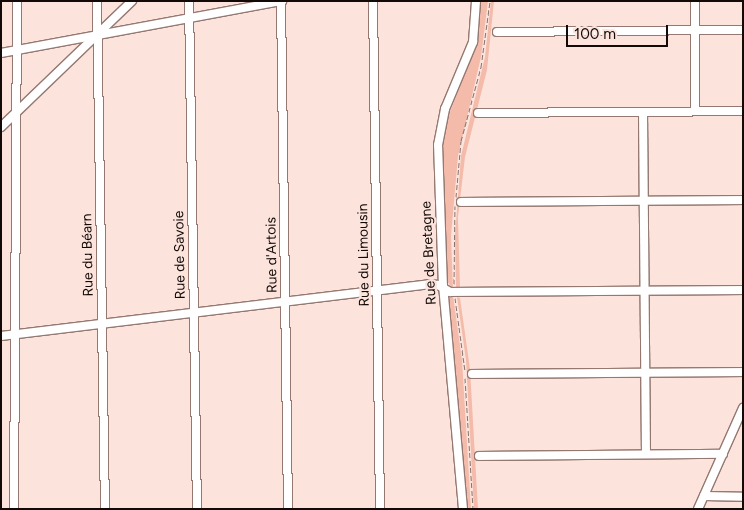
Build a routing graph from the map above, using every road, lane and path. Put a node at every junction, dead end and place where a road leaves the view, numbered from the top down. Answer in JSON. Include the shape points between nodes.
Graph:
{"nodes":[{"id":1,"x":17,"y":1,"type":"edge"},
{"id":2,"x":97,"y":1,"type":"edge"},
{"id":3,"x":132,"y":1,"type":"edge"},
{"id":4,"x":189,"y":1,"type":"edge"},
{"id":5,"x":281,"y":1,"type":"edge"},
{"id":6,"x":373,"y":1,"type":"edge"},
{"id":7,"x":476,"y":1,"type":"edge"},
{"id":8,"x":490,"y":1,"type":"edge"},
{"id":9,"x":695,"y":1,"type":"edge"},
{"id":10,"x":189,"y":18,"type":"junction"},
{"id":11,"x":695,"y":30,"type":"junction"},
{"id":12,"x":743,"y":30,"type":"edge"},
{"id":13,"x":498,"y":32,"type":"dead end"},
{"id":14,"x":97,"y":35,"type":"junction"},
{"id":15,"x":17,"y":50,"type":"junction"},
{"id":16,"x":1,"y":53,"type":"edge"},
{"id":17,"x":695,"y":111,"type":"junction"},
{"id":18,"x":743,"y":111,"type":"edge"},
{"id":19,"x":17,"y":112,"type":"junction"},
{"id":20,"x":478,"y":112,"type":"dead end"},
{"id":21,"x":643,"y":112,"type":"junction"},
{"id":22,"x":1,"y":127,"type":"edge"},
{"id":23,"x":743,"y":200,"type":"edge"},
{"id":24,"x":644,"y":201,"type":"junction"},
{"id":25,"x":461,"y":202,"type":"dead end"},
{"id":26,"x":443,"y":287,"type":"junction"},
{"id":27,"x":377,"y":289,"type":"junction"},
{"id":28,"x":644,"y":290,"type":"junction"},
{"id":29,"x":743,"y":290,"type":"edge"},
{"id":30,"x":455,"y":292,"type":"junction"},
{"id":31,"x":285,"y":301,"type":"junction"},
{"id":32,"x":194,"y":312,"type":"junction"},
{"id":33,"x":102,"y":323,"type":"junction"},
{"id":34,"x":16,"y":334,"type":"junction"},
{"id":35,"x":1,"y":336,"type":"edge"},
{"id":36,"x":645,"y":372,"type":"junction"},
{"id":37,"x":743,"y":372,"type":"edge"},
{"id":38,"x":472,"y":374,"type":"dead end"},
{"id":39,"x":743,"y":408,"type":"edge"},
{"id":40,"x":734,"y":430,"type":"junction"},
{"id":41,"x":743,"y":430,"type":"edge"},
{"id":42,"x":646,"y":454,"type":"junction"},
{"id":43,"x":723,"y":454,"type":"junction"},
{"id":44,"x":479,"y":456,"type":"dead end"},
{"id":45,"x":704,"y":496,"type":"junction"},
{"id":46,"x":743,"y":497,"type":"edge"},
{"id":47,"x":14,"y":509,"type":"edge"},
{"id":48,"x":105,"y":509,"type":"edge"},
{"id":49,"x":196,"y":509,"type":"edge"},
{"id":50,"x":288,"y":509,"type":"edge"},
{"id":51,"x":380,"y":509,"type":"edge"},
{"id":52,"x":463,"y":509,"type":"edge"},
{"id":53,"x":473,"y":509,"type":"edge"},
{"id":54,"x":698,"y":509,"type":"edge"}],
"edges":[{"from":1,"to":15,"type":"street"},
{"from":2,"to":14,"type":"street","name":"Rue du Béarn"},
{"from":3,"to":14,"type":"street"},
{"from":4,"to":10,"type":"street","name":"Rue de Savoie"},
{"from":5,"to":10,"type":"street"},
{"from":5,"to":31,"type":"street","name":"Rue d'Artois"},
{"from":6,"to":27,"type":"street","name":"Rue du Limousin"},
{"from":7,"to":26,"type":"street","name":"Rue de Bretagne","via":[[473,42],[445,109],[438,145]]},
{"from":8,"to":30,"type":"path","via":[[481,67],[459,157],[453,236]]},
{"from":9,"to":11,"type":"street"},
{"from":10,"to":14,"type":"street"},
{"from":10,"to":32,"type":"street","name":"Rue de Savoie"},
{"from":11,"to":12,"type":"street"},
{"from":11,"to":13,"type":"street"},
{"from":11,"to":17,"type":"street"},
{"from":14,"to":15,"type":"street"},
{"from":14,"to":19,"type":"street"},
{"from":14,"to":33,"type":"street","name":"Rue du Béarn"},
{"from":15,"to":16,"type":"street"},
{"from":15,"to":19,"type":"street"},
{"from":17,"to":18,"type":"street"},
{"from":17,"to":21,"type":"street"},
{"from":19,"to":22,"type":"street"},
{"from":19,"to":34,"type":"street"},
{"from":20,"to":21,"type":"street"},
{"from":21,"to":24,"type":"street"},
{"from":23,"to":24,"type":"street"},
{"from":24,"to":25,"type":"street"},
{"from":24,"to":28,"type":"street"},
{"from":26,"to":27,"type":"street","via":[[429,284]]},
{"from":26,"to":30,"type":"street"},
{"from":26,"to":52,"type":"street","name":"Rue de Bretagne"},
{"from":27,"to":31,"type":"street"},
{"from":27,"to":51,"type":"street","name":"Rue du Limousin"},
{"from":28,"to":29,"type":"street"},
{"from":28,"to":30,"type":"street"},
{"from":28,"to":36,"type":"street"},
{"from":30,"to":53,"type":"path","via":[[464,360]]},
{"from":31,"to":32,"type":"street"},
{"from":31,"to":50,"type":"street","name":"Rue d'Artois"},
{"from":32,"to":33,"type":"street"},
{"from":32,"to":49,"type":"street","name":"Rue de Savoie"},
{"from":33,"to":34,"type":"street"},
{"from":33,"to":48,"type":"street","name":"Rue du Béarn"},
{"from":34,"to":35,"type":"street"},
{"from":34,"to":47,"type":"street"},
{"from":36,"to":37,"type":"street"},
{"from":36,"to":38,"type":"street"},
{"from":36,"to":42,"type":"street"},
{"from":39,"to":40,"type":"street"},
{"from":40,"to":41,"type":"street"},
{"from":40,"to":43,"type":"street"},
{"from":42,"to":43,"type":"street"},
{"from":42,"to":44,"type":"street"},
{"from":43,"to":45,"type":"street"},
{"from":45,"to":46,"type":"street"},
{"from":45,"to":54,"type":"street"}]}
